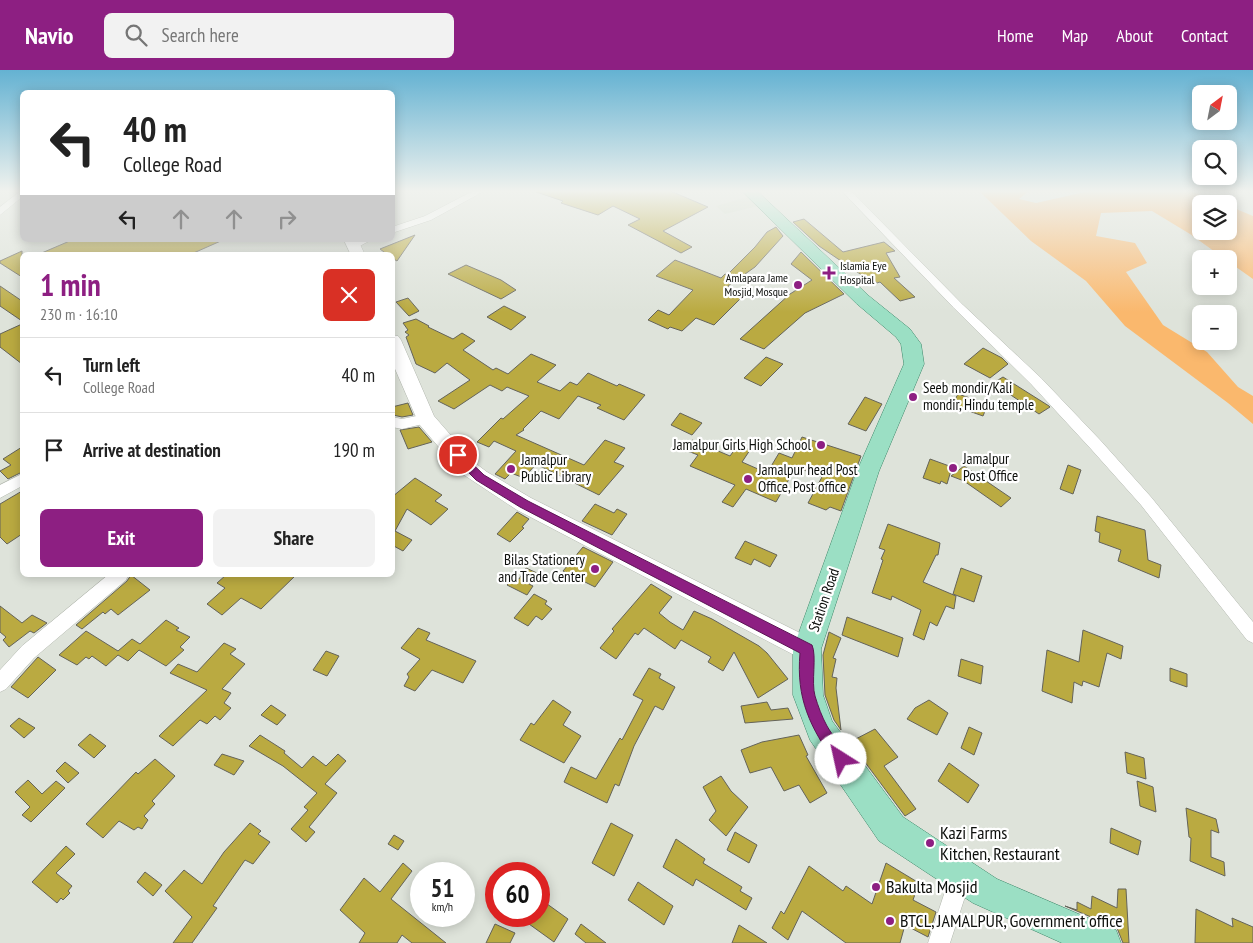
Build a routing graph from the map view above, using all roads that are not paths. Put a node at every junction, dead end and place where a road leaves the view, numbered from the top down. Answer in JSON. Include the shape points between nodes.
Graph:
{"nodes":[{"id":1,"x":790,"y":231,"type":"edge"},
{"id":2,"x":885,"y":231,"type":"edge"},
{"id":3,"x":395,"y":347,"type":"edge"},
{"id":4,"x":426,"y":419,"type":"junction"},
{"id":5,"x":395,"y":423,"type":"edge"},
{"id":6,"x":20,"y":480,"type":"edge"},
{"id":7,"x":0,"y":492,"type":"edge"},
{"id":8,"x":118,"y":577,"type":"edge"},
{"id":9,"x":1253,"y":635,"type":"edge"},
{"id":10,"x":807,"y":650,"type":"junction"},
{"id":11,"x":0,"y":683,"type":"edge"},
{"id":12,"x":961,"y":876,"type":"junction"},
{"id":13,"x":939,"y":943,"type":"edge"},
{"id":14,"x":1103,"y":943,"type":"edge"}],
"edges":[{"from":1,"to":10,"type":"main road","name":"Station Road","via":[[862,300],[903,333],[914,354],[914,364],[868,471]]},
{"from":2,"to":9,"type":"street","via":[[1096,445],[1146,501]]},
{"from":3,"to":4,"type":"main road"},
{"from":4,"to":5,"type":"street"},
{"from":4,"to":10,"type":"main road","via":[[474,472],[524,504]]},
{"from":6,"to":7,"type":"street"},
{"from":8,"to":11,"type":"street","via":[[28,652]]},
{"from":10,"to":12,"type":"main road","name":"Station Road","via":[[808,695],[821,730],[891,829]]},
{"from":12,"to":13,"type":"street"},
{"from":12,"to":14,"type":"main road","name":"Station Road","via":[[985,891]]}]}
